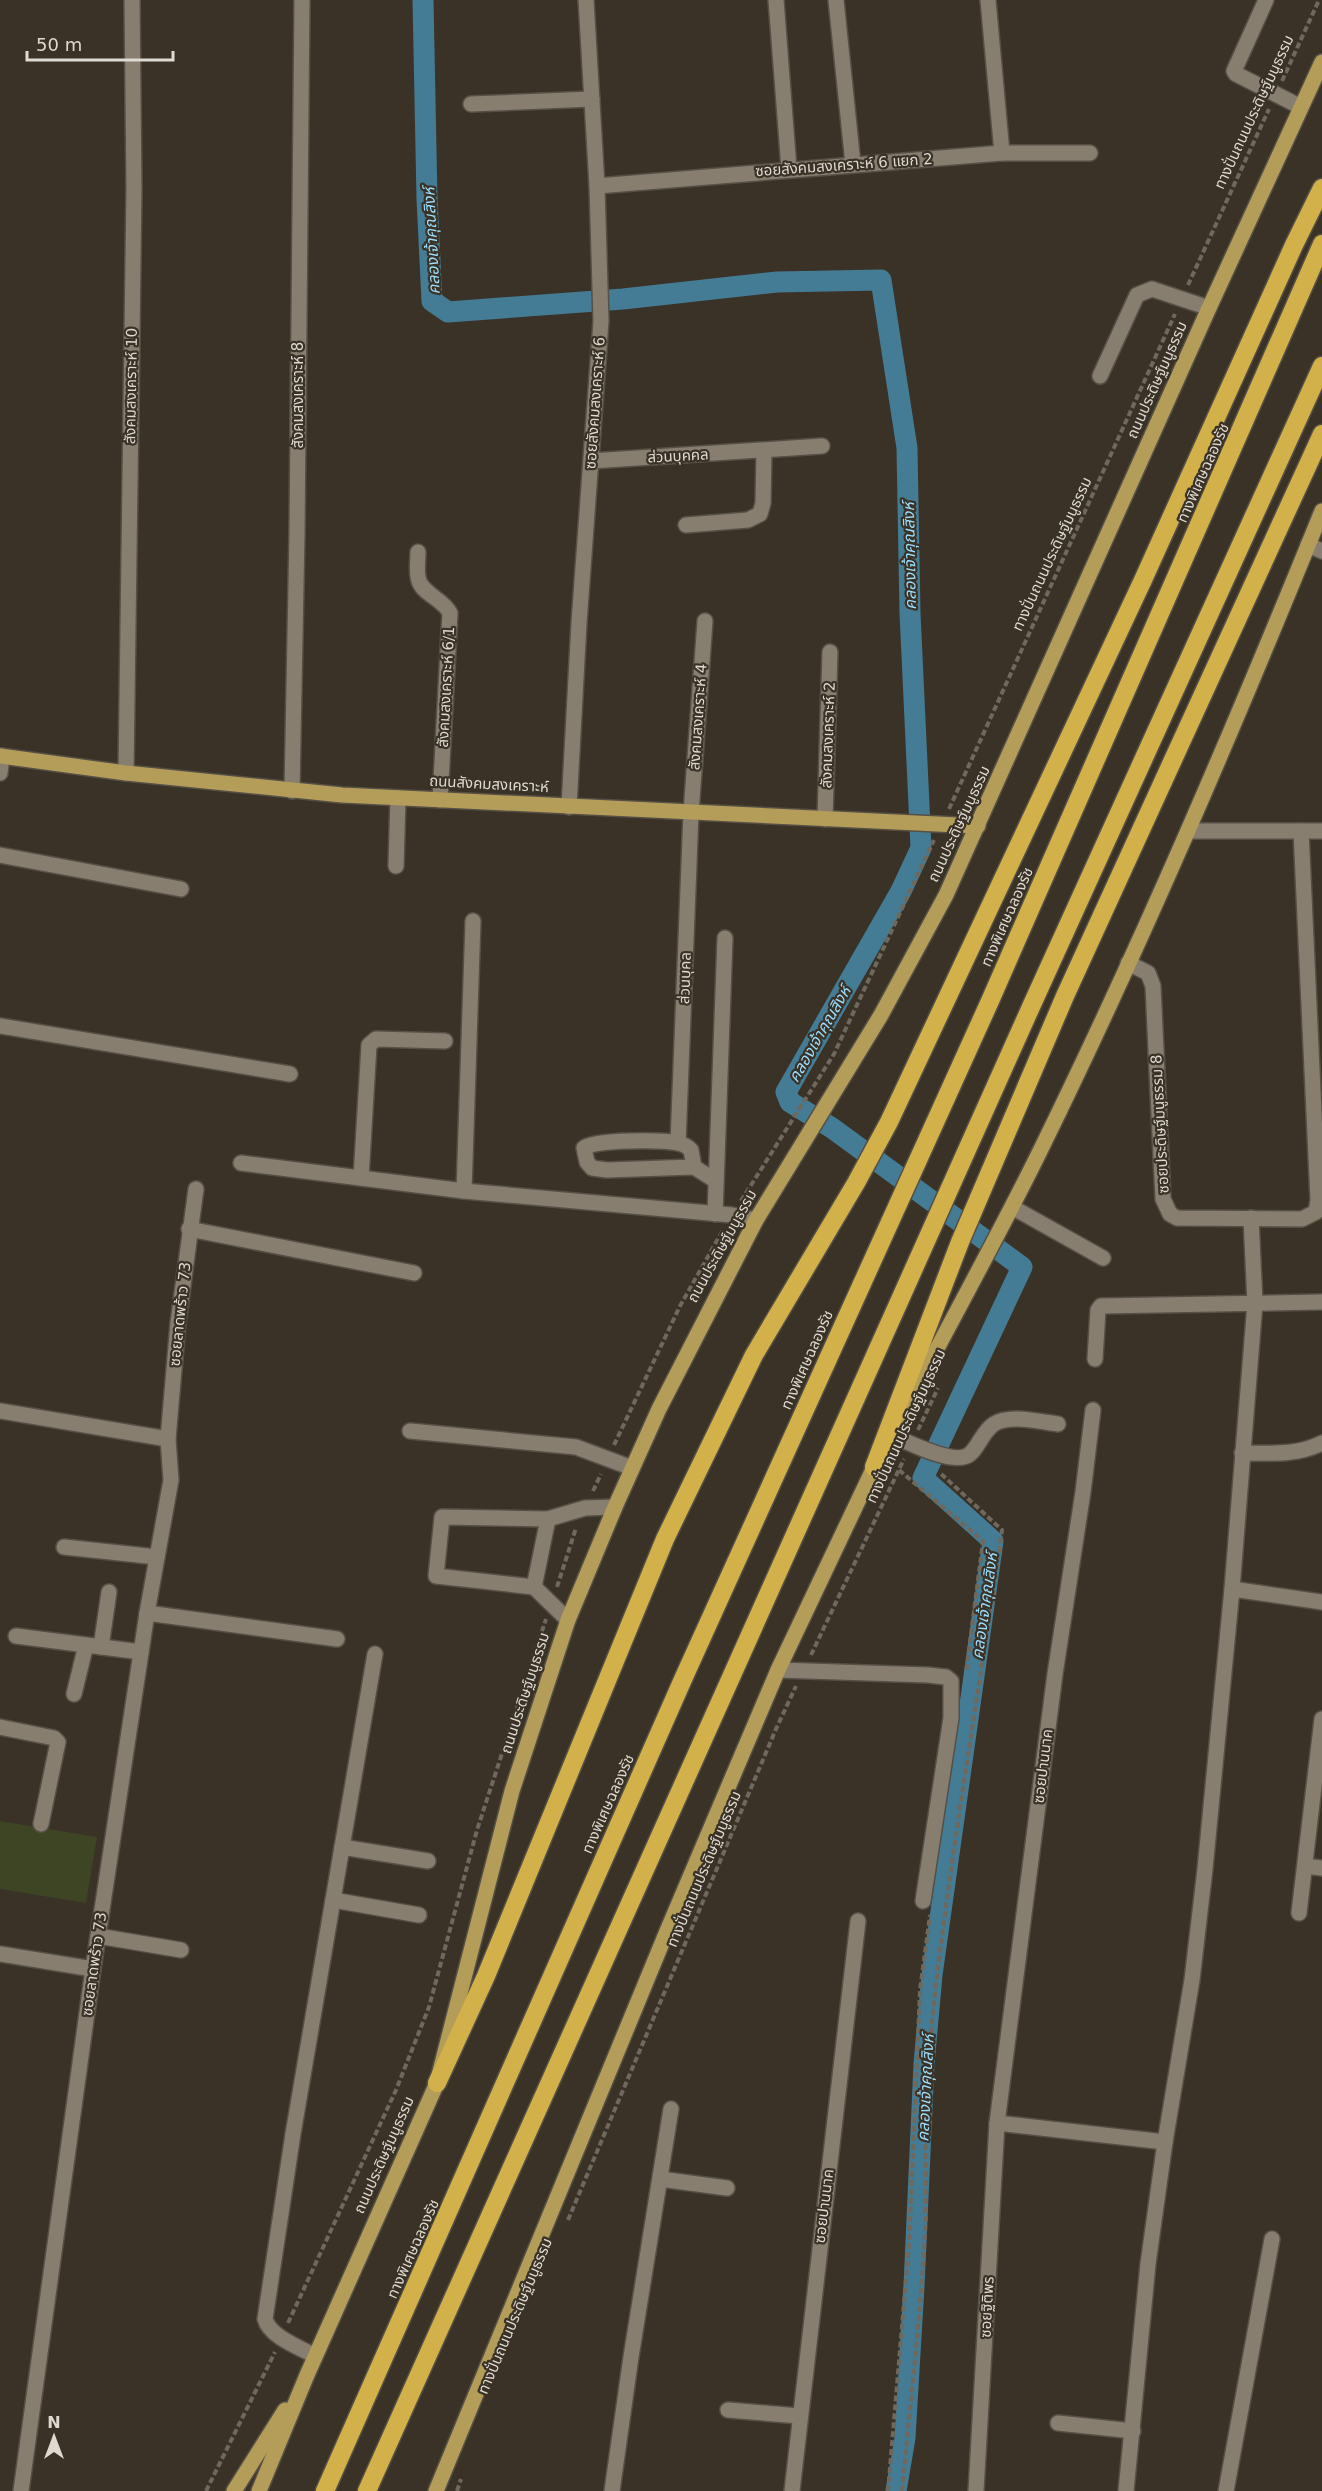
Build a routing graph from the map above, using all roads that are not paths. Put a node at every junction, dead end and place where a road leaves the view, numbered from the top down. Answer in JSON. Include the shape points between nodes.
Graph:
{"nodes":[{"id":1,"x":132,"y":0,"type":"edge"},
{"id":2,"x":302,"y":0,"type":"edge"},
{"id":3,"x":586,"y":0,"type":"edge"},
{"id":4,"x":776,"y":0,"type":"edge"},
{"id":5,"x":837,"y":0,"type":"edge"},
{"id":6,"x":988,"y":0,"type":"edge"},
{"id":7,"x":1266,"y":0,"type":"edge"},
{"id":8,"x":1322,"y":62,"type":"edge"},
{"id":9,"x":592,"y":99,"type":"junction"},
{"id":10,"x":471,"y":104,"type":"dead end"},
{"id":11,"x":1300,"y":106,"type":"junction"},
{"id":12,"x":1002,"y":153,"type":"junction"},
{"id":13,"x":1090,"y":153,"type":"dead end"},
{"id":14,"x":853,"y":164,"type":"junction"},
{"id":15,"x":789,"y":169,"type":"junction"},
{"id":16,"x":597,"y":186,"type":"junction"},
{"id":17,"x":1322,"y":188,"type":"edge"},
{"id":18,"x":1322,"y":244,"type":"edge"},
{"id":19,"x":1209,"y":308,"type":"junction"},
{"id":20,"x":1322,"y":366,"type":"edge"},
{"id":21,"x":1100,"y":376,"type":"dead end"},
{"id":22,"x":1322,"y":434,"type":"edge"},
{"id":23,"x":822,"y":446,"type":"dead end"},
{"id":24,"x":764,"y":452,"type":"junction"},
{"id":25,"x":591,"y":461,"type":"junction"},
{"id":26,"x":1322,"y":511,"type":"edge"},
{"id":27,"x":686,"y":525,"type":"dead end"},
{"id":28,"x":1315,"y":548,"type":"edge"},
{"id":29,"x":418,"y":552,"type":"dead end"},
{"id":30,"x":705,"y":621,"type":"dead end"},
{"id":31,"x":830,"y":652,"type":"dead end"},
{"id":32,"x":1,"y":756,"type":"edge"},
{"id":33,"x":0,"y":772,"type":"edge"},
{"id":34,"x":126,"y":773,"type":"junction"},
{"id":35,"x":292,"y":791,"type":"junction"},
{"id":36,"x":398,"y":798,"type":"junction"},
{"id":37,"x":440,"y":800,"type":"junction"},
{"id":38,"x":569,"y":807,"type":"junction"},
{"id":39,"x":691,"y":813,"type":"junction"},
{"id":40,"x":825,"y":819,"type":"junction"},
{"id":41,"x":978,"y":826,"type":"junction"},
{"id":42,"x":1188,"y":831,"type":"junction"},
{"id":43,"x":1301,"y":831,"type":"junction"},
{"id":44,"x":1322,"y":831,"type":"edge"},
{"id":45,"x":0,"y":855,"type":"edge"},
{"id":46,"x":396,"y":866,"type":"dead end"},
{"id":47,"x":181,"y":889,"type":"dead end"},
{"id":48,"x":473,"y":921,"type":"dead end"},
{"id":49,"x":725,"y":938,"type":"dead end"},
{"id":50,"x":1128,"y":963,"type":"junction"},
{"id":51,"x":0,"y":1026,"type":"edge"},
{"id":52,"x":445,"y":1041,"type":"dead end"},
{"id":53,"x":290,"y":1074,"type":"dead end"},
{"id":54,"x":678,"y":1143,"type":"junction"},
{"id":55,"x":241,"y":1163,"type":"dead end"},
{"id":56,"x":694,"y":1167,"type":"junction"},
{"id":57,"x":361,"y":1178,"type":"junction"},
{"id":58,"x":716,"y":1181,"type":"junction"},
{"id":59,"x":196,"y":1189,"type":"dead end"},
{"id":60,"x":464,"y":1191,"type":"junction"},
{"id":61,"x":1012,"y":1207,"type":"junction"},
{"id":62,"x":715,"y":1214,"type":"junction"},
{"id":63,"x":1251,"y":1218,"type":"junction"},
{"id":64,"x":756,"y":1220,"type":"junction"},
{"id":65,"x":189,"y":1229,"type":"junction"},
{"id":66,"x":1103,"y":1258,"type":"dead end"},
{"id":67,"x":414,"y":1273,"type":"dead end"},
{"id":68,"x":1322,"y":1302,"type":"edge"},
{"id":69,"x":1255,"y":1304,"type":"junction"},
{"id":70,"x":1095,"y":1359,"type":"dead end"},
{"id":71,"x":1093,"y":1410,"type":"dead end"},
{"id":72,"x":0,"y":1411,"type":"edge"},
{"id":73,"x":1058,"y":1424,"type":"dead end"},
{"id":74,"x":410,"y":1431,"type":"dead end"},
{"id":75,"x":891,"y":1435,"type":"junction"},
{"id":76,"x":168,"y":1439,"type":"junction"},
{"id":77,"x":1322,"y":1443,"type":"edge"},
{"id":78,"x":1242,"y":1453,"type":"junction"},
{"id":79,"x":874,"y":1467,"type":"junction"},
{"id":80,"x":632,"y":1468,"type":"junction"},
{"id":81,"x":615,"y":1507,"type":"junction"},
{"id":82,"x":548,"y":1519,"type":"junction"},
{"id":83,"x":64,"y":1547,"type":"dead end"},
{"id":84,"x":157,"y":1557,"type":"junction"},
{"id":85,"x":534,"y":1587,"type":"junction"},
{"id":86,"x":1232,"y":1589,"type":"junction"},
{"id":87,"x":109,"y":1592,"type":"dead end"},
{"id":88,"x":1322,"y":1602,"type":"edge"},
{"id":89,"x":147,"y":1613,"type":"junction"},
{"id":90,"x":568,"y":1620,"type":"junction"},
{"id":91,"x":16,"y":1636,"type":"dead end"},
{"id":92,"x":337,"y":1639,"type":"dead end"},
{"id":93,"x":93,"y":1646,"type":"junction"},
{"id":94,"x":141,"y":1652,"type":"junction"},
{"id":95,"x":375,"y":1654,"type":"dead end"},
{"id":96,"x":778,"y":1670,"type":"junction"},
{"id":97,"x":74,"y":1694,"type":"dead end"},
{"id":98,"x":1322,"y":1719,"type":"edge"},
{"id":99,"x":0,"y":1727,"type":"edge"},
{"id":100,"x":1321,"y":1741,"type":"edge"},
{"id":101,"x":41,"y":1824,"type":"dead end"},
{"id":102,"x":342,"y":1848,"type":"junction"},
{"id":103,"x":428,"y":1861,"type":"dead end"},
{"id":104,"x":1305,"y":1866,"type":"junction"},
{"id":105,"x":1322,"y":1868,"type":"edge"},
{"id":106,"x":333,"y":1900,"type":"junction"},
{"id":107,"x":927,"y":1905,"type":"road end"},
{"id":108,"x":1299,"y":1913,"type":"dead end"},
{"id":109,"x":419,"y":1915,"type":"dead end"},
{"id":110,"x":858,"y":1921,"type":"dead end"},
{"id":111,"x":98,"y":1936,"type":"junction"},
{"id":112,"x":181,"y":1950,"type":"dead end"},
{"id":113,"x":0,"y":1954,"type":"edge"},
{"id":114,"x":93,"y":1969,"type":"junction"},
{"id":115,"x":437,"y":2083,"type":"junction"},
{"id":116,"x":671,"y":2109,"type":"dead end"},
{"id":117,"x":998,"y":2122,"type":"junction"},
{"id":118,"x":1165,"y":2142,"type":"junction"},
{"id":119,"x":660,"y":2179,"type":"junction"},
{"id":120,"x":727,"y":2188,"type":"dead end"},
{"id":121,"x":1272,"y":2239,"type":"dead end"},
{"id":122,"x":315,"y":2356,"type":"junction"},
{"id":123,"x":307,"y":2375,"type":"junction"},
{"id":124,"x":728,"y":2410,"type":"dead end"},
{"id":125,"x":799,"y":2416,"type":"junction"},
{"id":126,"x":1058,"y":2423,"type":"dead end"},
{"id":127,"x":1133,"y":2431,"type":"junction"},
{"id":128,"x":25,"y":2490,"type":"edge"},
{"id":129,"x":234,"y":2491,"type":"edge"},
{"id":130,"x":259,"y":2491,"type":"edge"},
{"id":131,"x":325,"y":2491,"type":"edge"},
{"id":132,"x":367,"y":2491,"type":"edge"},
{"id":133,"x":437,"y":2491,"type":"edge"},
{"id":134,"x":612,"y":2491,"type":"edge"},
{"id":135,"x":792,"y":2491,"type":"edge"},
{"id":136,"x":976,"y":2491,"type":"edge"},
{"id":137,"x":1126,"y":2491,"type":"edge"},
{"id":138,"x":1226,"y":2491,"type":"edge"}],
"edges":[{"from":1,"to":34,"type":"street","name":"สังคมสงเคราะห์ 10","via":[[134,201]]},
{"from":2,"to":35,"type":"street","name":"สังคมสงเคราะห์ 8"},
{"from":3,"to":9,"type":"street","name":"ซอยสังคมสงเคราะห์ 6"},
{"from":4,"to":15,"type":"street"},
{"from":5,"to":14,"type":"street"},
{"from":6,"to":12,"type":"street"},
{"from":7,"to":11,"type":"street","via":[[1234,69],[1236,74]]},
{"from":8,"to":11,"type":"main road","name":"ถนนประดิษฐ์มนูธรรม"},
{"from":9,"to":10,"type":"street"},
{"from":9,"to":16,"type":"street","name":"ซอยสังคมสงเคราะห์ 6"},
{"from":11,"to":19,"type":"main road","name":"ถนนประดิษฐ์มนูธรรม"},
{"from":12,"to":13,"type":"street","name":"ซอยสังคมสงเคราะห์ 6 แยก 2"},
{"from":12,"to":14,"type":"street","name":"ซอยสังคมสงเคราะห์ 6 แยก 2"},
{"from":14,"to":15,"type":"street","name":"ซอยสังคมสงเคราะห์ 6 แยก 2"},
{"from":15,"to":16,"type":"street","name":"ซอยสังคมสงเคราะห์ 6 แยก 2"},
{"from":16,"to":25,"type":"street","name":"ซอยสังคมสงเคราะห์ 6","via":[[602,283]]},
{"from":17,"to":115,"type":"highway","via":[[889,1122],[754,1355],[665,1539],[490,1966]]},
{"from":18,"to":131,"type":"highway","name":"ทางพิเศษฉลองรัช","via":[[990,1001],[684,1677]]},
{"from":19,"to":21,"type":"street","via":[[1152,289],[1137,295]]},
{"from":19,"to":41,"type":"main road","name":"ถนนประดิษฐ์มนูธรรม"},
{"from":20,"to":132,"type":"highway"},
{"from":22,"to":79,"type":"highway","via":[[1079,965],[960,1242]]},
{"from":23,"to":24,"type":"street","name":"ส่วนบุคคล"},
{"from":24,"to":25,"type":"street","name":"ส่วนบุคคล"},
{"from":24,"to":27,"type":"street","via":[[760,514],[748,520]]},
{"from":25,"to":38,"type":"street","name":"ซอยสังคมสงเคราะห์ 6"},
{"from":26,"to":28,"type":"main road"},
{"from":28,"to":42,"type":"main road"},
{"from":29,"to":37,"type":"street","name":"สังคมสงเคราะห์ 6/1","via":[[421,586],[450,613]]},
{"from":30,"to":39,"type":"street","name":"สังคมสงเคราะห์ 4"},
{"from":31,"to":40,"type":"street","name":"สังคมสงเคราะห์ 2"},
{"from":32,"to":33,"type":"street"},
{"from":32,"to":34,"type":"main road","name":"ถนนสังคมสงเคราะห์"},
{"from":34,"to":35,"type":"main road","name":"ถนนสังคมสงเคราะห์"},
{"from":35,"to":36,"type":"main road","name":"ถนนสังคมสงเคราะห์"},
{"from":36,"to":37,"type":"main road","name":"ถนนสังคมสงเคราะห์"},
{"from":36,"to":46,"type":"street"},
{"from":37,"to":38,"type":"main road","name":"ถนนสังคมสงเคราะห์"},
{"from":38,"to":39,"type":"main road","name":"ถนนสังคมสงเคราะห์"},
{"from":39,"to":40,"type":"main road","name":"ถนนสังคมสงเคราะห์"},
{"from":39,"to":54,"type":"street","name":"ส่วนบุคล"},
{"from":40,"to":41,"type":"main road","name":"ถนนสังคมสงเคราะห์"},
{"from":41,"to":64,"type":"main road","name":"ถนนประดิษฐ์มนูธรรม","via":[[881,1015]]},
{"from":42,"to":43,"type":"street"},
{"from":42,"to":50,"type":"main road"},
{"from":43,"to":44,"type":"street"},
{"from":43,"to":63,"type":"street","name":"ซอยประดิษฐ์มนูธรรม 8","via":[[1318,1200],[1316,1212],[1302,1219]]},
{"from":45,"to":47,"type":"street"},
{"from":48,"to":60,"type":"street"},
{"from":49,"to":58,"type":"street"},
{"from":50,"to":61,"type":"main road"},
{"from":50,"to":63,"type":"street","name":"ซอยประดิษฐ์มนูธรรม 8","via":[[1148,973],[1153,986],[1166,1208],[1178,1218]]},
{"from":51,"to":53,"type":"street"},
{"from":52,"to":57,"type":"street","via":[[376,1039],[369,1045]]},
{"from":54,"to":56,"type":"street","via":[[691,1150]]},
{"from":54,"to":56,"type":"street","via":[[602,1141],[584,1148],[592,1168]]},
{"from":55,"to":57,"type":"street"},
{"from":56,"to":58,"type":"street"},
{"from":57,"to":60,"type":"street"},
{"from":58,"to":62,"type":"street"},
{"from":59,"to":65,"type":"street","name":"ซอยลาดพร้าว 73"},
{"from":60,"to":62,"type":"street"},
{"from":61,"to":66,"type":"street"},
{"from":61,"to":75,"type":"main road"},
{"from":62,"to":64,"type":"street"},
{"from":63,"to":69,"type":"street"},
{"from":64,"to":80,"type":"main road","name":"ถนนประดิษฐ์มนูธรรม"},
{"from":65,"to":67,"type":"street"},
{"from":65,"to":76,"type":"street","name":"ซอยลาดพร้าว 73"},
{"from":68,"to":69,"type":"street"},
{"from":69,"to":70,"type":"street","via":[[1101,1306]]},
{"from":69,"to":78,"type":"street"},
{"from":71,"to":117,"type":"street","name":"ซอยปานนาค"},
{"from":72,"to":76,"type":"street"},
{"from":73,"to":75,"type":"street","via":[[1016,1419],[994,1424],[965,1457],[950,1457]]},
{"from":74,"to":80,"type":"street","via":[[576,1447]]},
{"from":75,"to":79,"type":"main road"},
{"from":76,"to":84,"type":"street","name":"ซอยลาดพร้าว 73","via":[[171,1480]]},
{"from":77,"to":78,"type":"street","via":[[1295,1453]]},
{"from":78,"to":86,"type":"street"},
{"from":79,"to":96,"type":"main road"},
{"from":80,"to":81,"type":"main road","name":"ถนนประดิษฐ์มนูธรรม"},
{"from":81,"to":82,"type":"street","via":[[585,1509]]},
{"from":81,"to":90,"type":"main road","name":"ถนนประดิษฐ์มนูธรรม"},
{"from":82,"to":85,"type":"street"},
{"from":82,"to":85,"type":"street","via":[[442,1516],[436,1576]]},
{"from":83,"to":84,"type":"street"},
{"from":84,"to":89,"type":"street","name":"ซอยลาดพร้าว 73"},
{"from":85,"to":90,"type":"street"},
{"from":86,"to":88,"type":"street"},
{"from":86,"to":118,"type":"street","via":[[1194,1969]]},
{"from":87,"to":93,"type":"street"},
{"from":89,"to":92,"type":"street"},
{"from":89,"to":94,"type":"street","name":"ซอยลาดพร้าว 73"},
{"from":90,"to":115,"type":"main road","name":"ถนนประดิษฐ์มนูธรรม","via":[[512,1791]]},
{"from":91,"to":93,"type":"street"},
{"from":93,"to":94,"type":"street"},
{"from":93,"to":97,"type":"street"},
{"from":94,"to":111,"type":"street","name":"ซอยลาดพร้าว 73"},
{"from":95,"to":102,"type":"street"},
{"from":96,"to":107,"type":"street","via":[[928,1675],[951,1681],[951,1718]]},
{"from":96,"to":133,"type":"main road"},
{"from":98,"to":100,"type":"street"},
{"from":99,"to":101,"type":"street","via":[[58,1742]]},
{"from":100,"to":104,"type":"street"},
{"from":102,"to":103,"type":"street"},
{"from":102,"to":106,"type":"street"},
{"from":104,"to":105,"type":"street"},
{"from":104,"to":108,"type":"street"},
{"from":106,"to":109,"type":"street"},
{"from":106,"to":122,"type":"street","via":[[265,2319],[274,2333]]},
{"from":110,"to":125,"type":"street","name":"ซอยปานนาค"},
{"from":111,"to":112,"type":"street"},
{"from":111,"to":114,"type":"street","name":"ซอยลาดพร้าว 73"},
{"from":113,"to":114,"type":"street"},
{"from":114,"to":128,"type":"street","name":"ซอยลาดพร้าว 73"},
{"from":115,"to":122,"type":"main road","name":"ถนนประดิษฐ์มนูธรรม"},
{"from":116,"to":119,"type":"street"},
{"from":117,"to":118,"type":"street"},
{"from":117,"to":136,"type":"street","name":"ซอยฐิติพร"},
{"from":118,"to":127,"type":"street","via":[[1148,2264]]},
{"from":119,"to":120,"type":"street"},
{"from":119,"to":134,"type":"street"},
{"from":121,"to":138,"type":"street"},
{"from":122,"to":123,"type":"main road","name":"ถนนประดิษฐ์มนูธรรม"},
{"from":123,"to":129,"type":"main road"},
{"from":123,"to":130,"type":"main road","name":"ถนนประดิษฐ์มนูธรรม"},
{"from":124,"to":125,"type":"street"},
{"from":125,"to":135,"type":"street","name":"ซอยปานนาค"},
{"from":126,"to":127,"type":"street"},
{"from":127,"to":137,"type":"street"}]}
